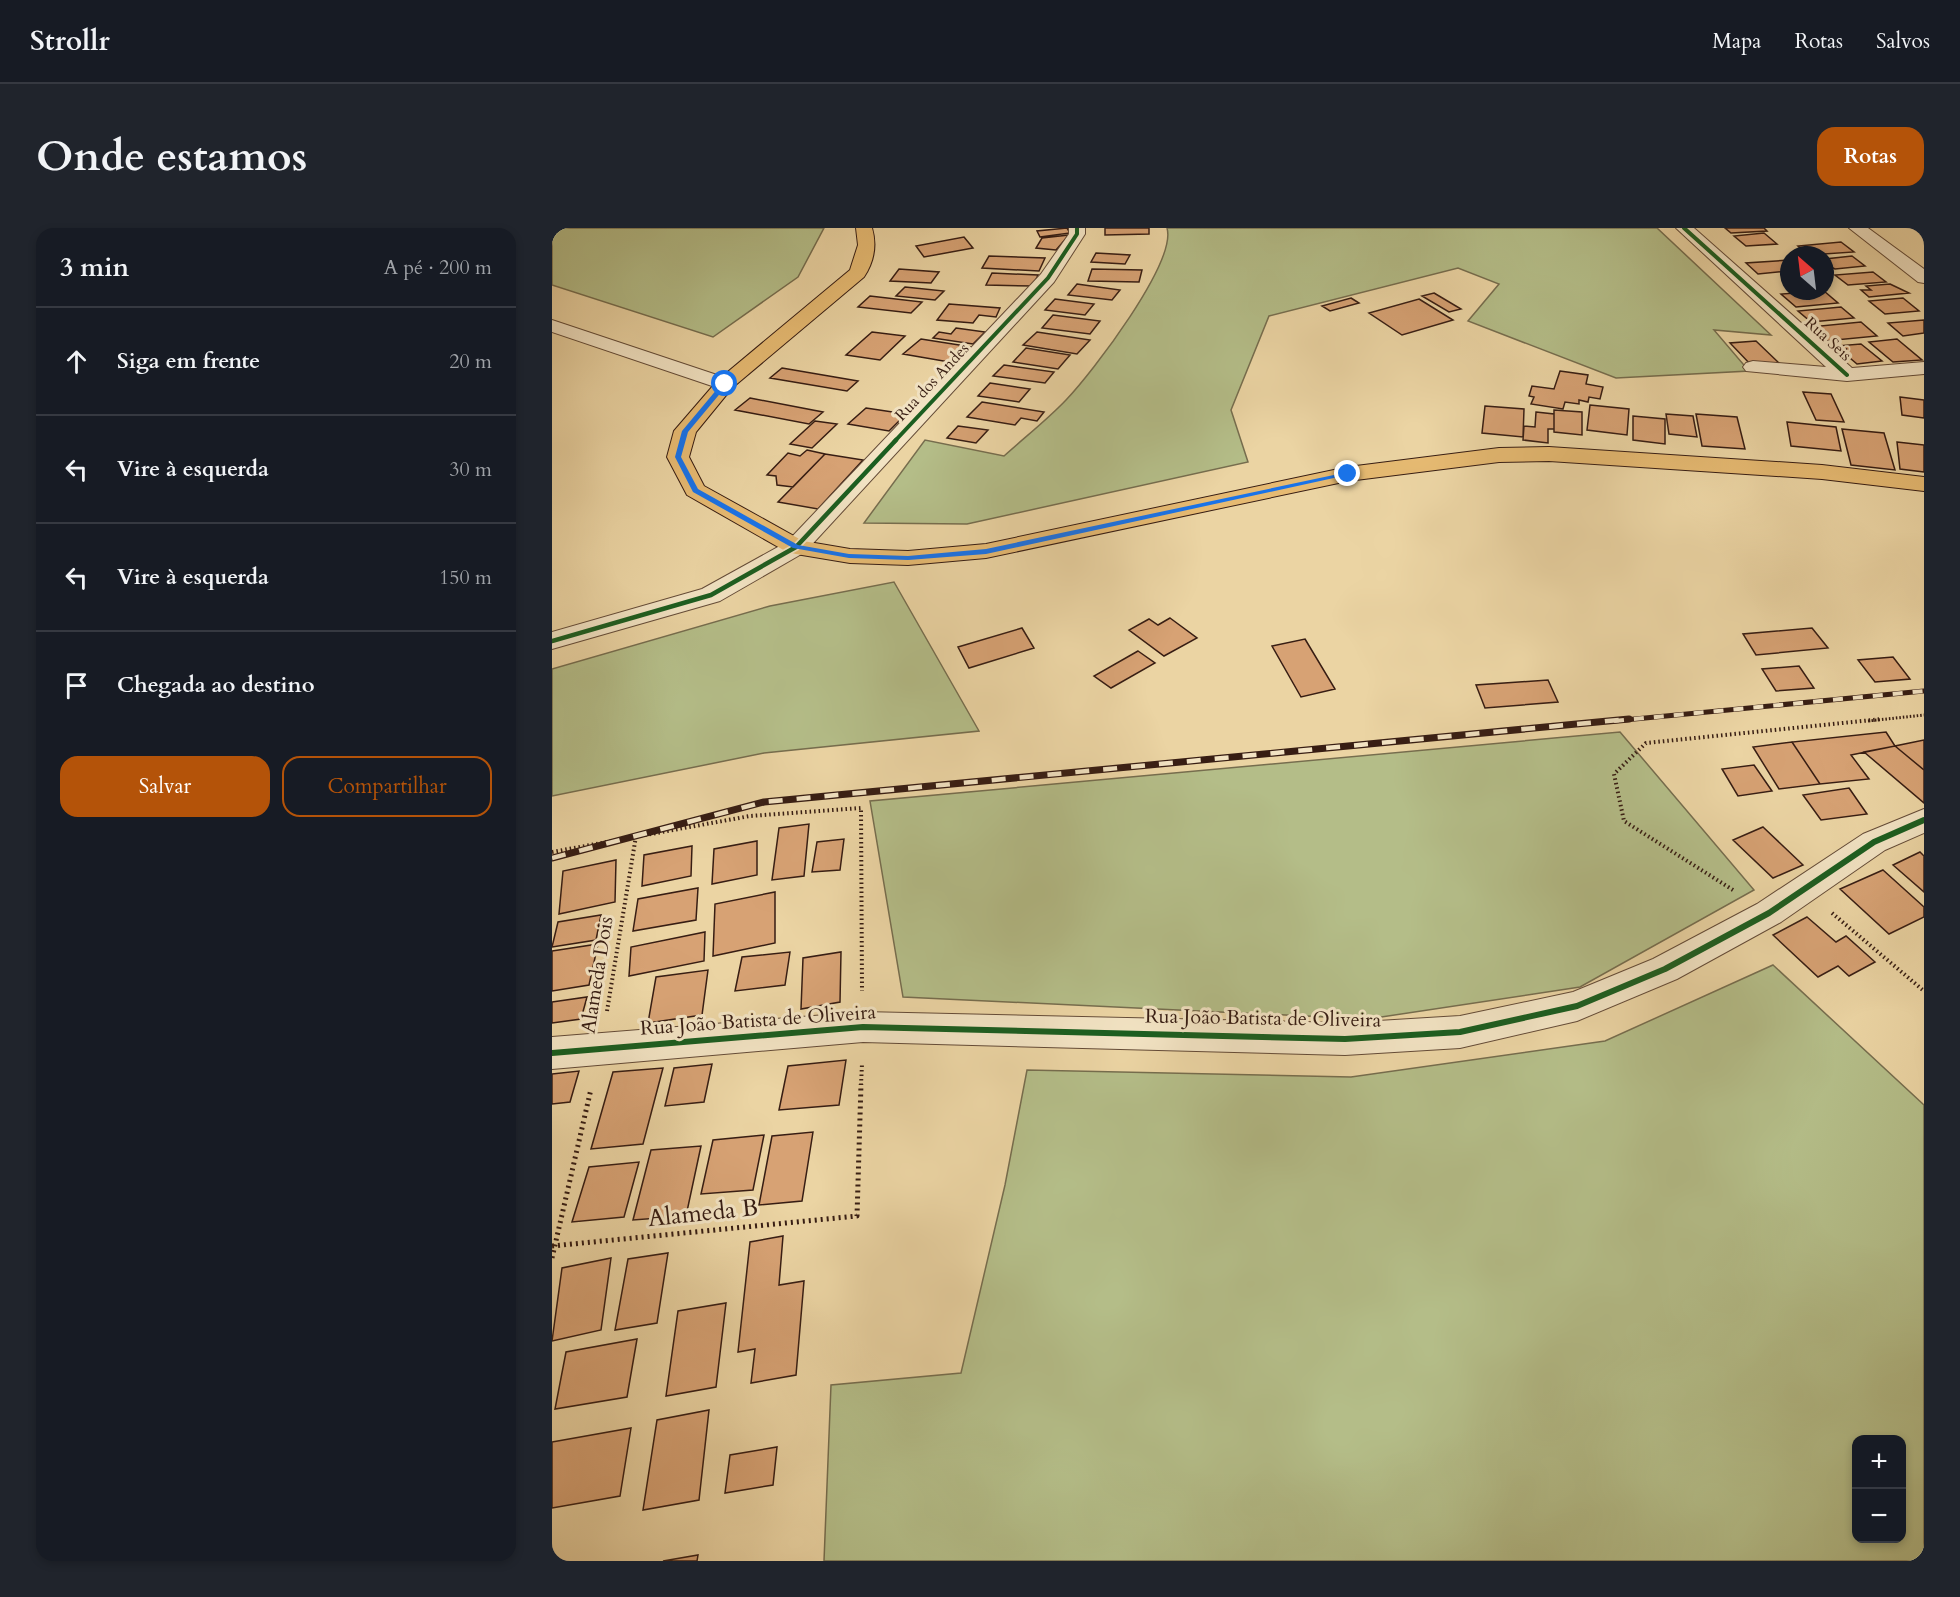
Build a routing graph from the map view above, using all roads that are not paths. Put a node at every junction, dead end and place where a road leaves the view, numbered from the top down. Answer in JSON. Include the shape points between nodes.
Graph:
{"nodes":[{"id":1,"x":864,"y":228,"type":"edge"},
{"id":2,"x":1077,"y":228,"type":"edge"},
{"id":3,"x":1684,"y":228,"type":"edge"},
{"id":4,"x":1857,"y":228,"type":"edge"},
{"id":5,"x":1924,"y":278,"type":"edge"},
{"id":6,"x":552,"y":326,"type":"edge"},
{"id":7,"x":1753,"y":367,"type":"dead end"},
{"id":8,"x":1924,"y":368,"type":"edge"},
{"id":9,"x":1847,"y":375,"type":"junction"},
{"id":10,"x":725,"y":384,"type":"junction"},
{"id":11,"x":1924,"y":484,"type":"edge"},
{"id":12,"x":796,"y":547,"type":"junction"},
{"id":13,"x":552,"y":641,"type":"edge"},
{"id":14,"x":1924,"y":820,"type":"edge"},
{"id":15,"x":552,"y":1053,"type":"edge"}],
"edges":[{"from":1,"to":10,"type":"main road","via":[[867,252],[858,273]]},
{"from":2,"to":12,"type":"street","name":"Rua dos Andes","via":[[1077,234],[1048,278]]},
{"from":3,"to":9,"type":"street","name":"Rua Seis"},
{"from":4,"to":5,"type":"street"},
{"from":6,"to":10,"type":"street"},
{"from":7,"to":9,"type":"street"},
{"from":8,"to":9,"type":"street"},
{"from":10,"to":12,"type":"main road","via":[[685,431],[678,457],[695,490]]},
{"from":11,"to":12,"type":"main road","via":[[1810,471],[1550,454],[1499,455],[1348,474],[986,551],[908,558],[849,556]]},
{"from":12,"to":13,"type":"street","name":"Rua dos Andes","via":[[711,595]]},
{"from":14,"to":15,"type":"street","name":"Rua João Batista de Oliveira","via":[[1874,842],[1769,913],[1665,969],[1576,1006],[1460,1032],[1345,1039],[863,1027]]}]}
